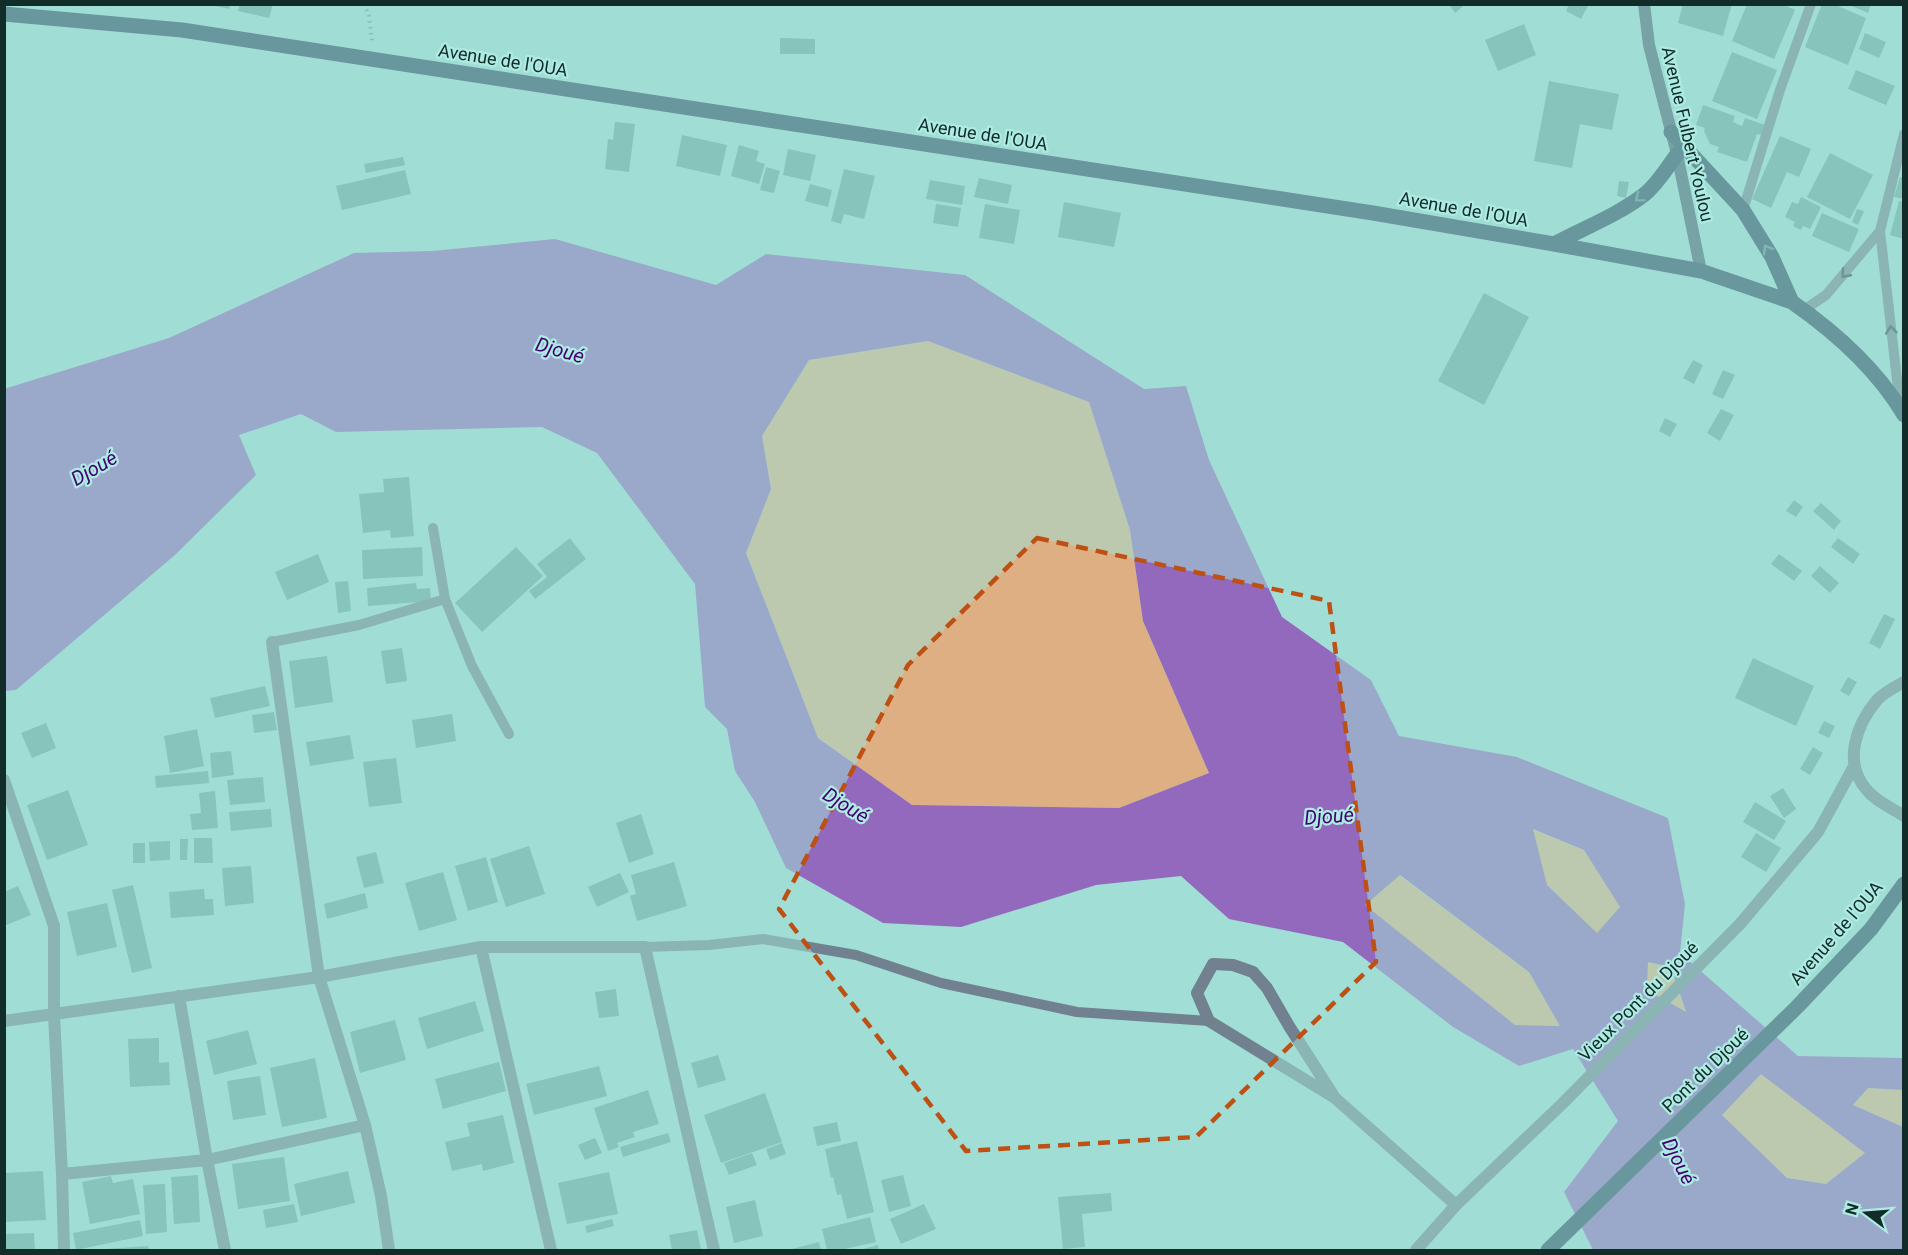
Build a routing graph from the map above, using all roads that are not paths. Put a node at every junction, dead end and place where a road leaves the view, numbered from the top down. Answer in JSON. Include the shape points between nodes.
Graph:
{"nodes":[{"id":1,"x":1644,"y":4,"type":"edge"},
{"id":2,"x":1811,"y":4,"type":"edge"},
{"id":3,"x":4,"y":14,"type":"edge"},
{"id":4,"x":1671,"y":132,"type":"junction"},
{"id":5,"x":1904,"y":134,"type":"edge"},
{"id":6,"x":1677,"y":154,"type":"junction"},
{"id":7,"x":1743,"y":210,"type":"junction"},
{"id":8,"x":1880,"y":231,"type":"junction"},
{"id":9,"x":1554,"y":244,"type":"junction"},
{"id":10,"x":1701,"y":271,"type":"junction"},
{"id":11,"x":1798,"y":306,"type":"junction"},
{"id":12,"x":1902,"y":412,"type":"edge"},
{"id":13,"x":433,"y":528,"type":"dead end"},
{"id":14,"x":446,"y":599,"type":"junction"},
{"id":15,"x":272,"y":642,"type":"joint"},
{"id":16,"x":1904,"y":682,"type":"edge"},
{"id":17,"x":509,"y":734,"type":"dead end"},
{"id":18,"x":1854,"y":766,"type":"junction"},
{"id":19,"x":4,"y":780,"type":"edge"},
{"id":20,"x":1904,"y":816,"type":"edge"},
{"id":21,"x":1904,"y":884,"type":"edge"},
{"id":22,"x":645,"y":946,"type":"junction"},
{"id":23,"x":481,"y":947,"type":"junction"},
{"id":24,"x":319,"y":977,"type":"junction"},
{"id":25,"x":179,"y":996,"type":"junction"},
{"id":26,"x":1797,"y":1007,"type":"joint"},
{"id":27,"x":54,"y":1015,"type":"junction"},
{"id":28,"x":1209,"y":1021,"type":"junction"},
{"id":29,"x":4,"y":1022,"type":"edge"},
{"id":30,"x":1335,"y":1098,"type":"junction"},
{"id":31,"x":366,"y":1125,"type":"junction"},
{"id":32,"x":207,"y":1160,"type":"junction"},
{"id":33,"x":62,"y":1174,"type":"junction"},
{"id":34,"x":1455,"y":1205,"type":"junction"},
{"id":35,"x":64,"y":1251,"type":"edge"},
{"id":36,"x":225,"y":1251,"type":"edge"},
{"id":37,"x":389,"y":1251,"type":"edge"},
{"id":38,"x":551,"y":1251,"type":"edge"},
{"id":39,"x":714,"y":1251,"type":"edge"},
{"id":40,"x":1416,"y":1251,"type":"edge"},
{"id":41,"x":1548,"y":1251,"type":"edge"}],
"edges":[{"from":1,"to":4,"type":"main road","name":"Avenue Fulbert Youlou","via":[[1649,45]]},
{"from":2,"to":7,"type":"lane"},
{"from":3,"to":9,"type":"main road","name":"Avenue de l'OUA","via":[[182,30]]},
{"from":4,"to":6,"type":"main road","name":"Avenue Fulbert Youlou"},
{"from":4,"to":7,"type":"main road"},
{"from":5,"to":8,"type":"lane"},
{"from":6,"to":9,"type":"main road","one_way":true,"via":[[1646,193]]},
{"from":6,"to":10,"type":"main road","name":"Avenue Fulbert Youlou"},
{"from":11,"to":7,"type":"main road","one_way":true},
{"from":8,"to":11,"type":"lane","one_way":true,"via":[[1826,295]]},
{"from":12,"to":8,"type":"lane","one_way":true},
{"from":9,"to":10,"type":"main road","name":"Avenue de l'OUA"},
{"from":10,"to":11,"type":"main road","name":"Avenue de l'OUA"},
{"from":11,"to":12,"type":"main road","name":"Avenue de l'OUA","via":[[1834,332]]},
{"from":13,"to":14,"type":"lane"},
{"from":14,"to":15,"type":"lane","via":[[359,625]]},
{"from":14,"to":17,"type":"lane","via":[[471,666]]},
{"from":15,"to":24,"type":"street"},
{"from":16,"to":18,"type":"street","via":[[1878,698],[1863,720],[1854,743]]},
{"from":18,"to":20,"type":"street","via":[[1865,788]]},
{"from":18,"to":34,"type":"street","name":"Vieux Pont du Djoué","via":[[1818,832],[1740,924],[1562,1104]]},
{"from":19,"to":27,"type":"street","via":[[54,926]]},
{"from":21,"to":26,"type":"main road","name":"Avenue de l'OUA","via":[[1870,929]]},
{"from":22,"to":23,"type":"street"},
{"from":22,"to":28,"type":"lane","via":[[763,939],[856,955],[941,983],[1077,1012]]},
{"from":22,"to":39,"type":"street"},
{"from":23,"to":24,"type":"street"},
{"from":23,"to":38,"type":"street"},
{"from":24,"to":25,"type":"street"},
{"from":24,"to":31,"type":"street"},
{"from":25,"to":27,"type":"street"},
{"from":25,"to":32,"type":"street"},
{"from":26,"to":41,"type":"main road","name":"Pont du Djoué"},
{"from":27,"to":29,"type":"street"},
{"from":27,"to":33,"type":"street"},
{"from":28,"to":30,"type":"street"},
{"from":28,"to":30,"type":"street","via":[[1197,993],[1213,964],[1253,972],[1267,988]]},
{"from":30,"to":34,"type":"street"},
{"from":31,"to":32,"type":"street"},
{"from":31,"to":37,"type":"street"},
{"from":32,"to":33,"type":"street"},
{"from":32,"to":36,"type":"street"},
{"from":33,"to":35,"type":"street"},
{"from":34,"to":40,"type":"street","name":"Vieux Pont du Djoué"}]}
